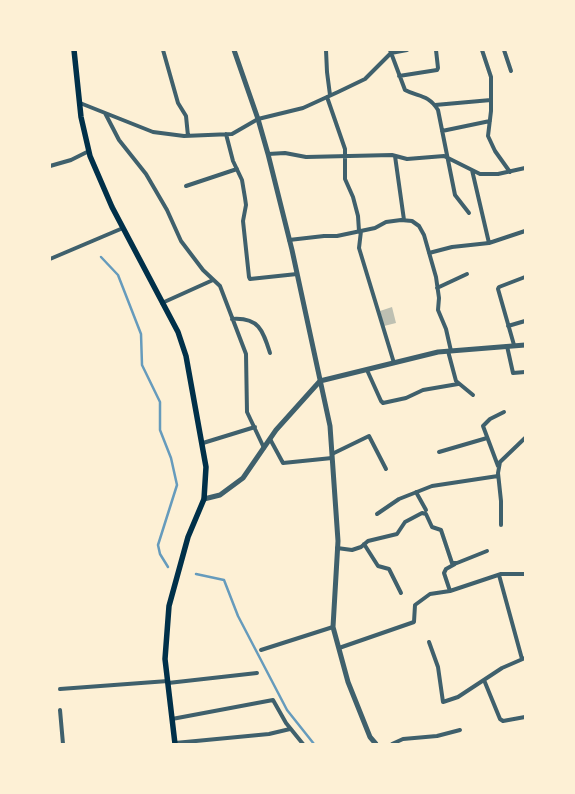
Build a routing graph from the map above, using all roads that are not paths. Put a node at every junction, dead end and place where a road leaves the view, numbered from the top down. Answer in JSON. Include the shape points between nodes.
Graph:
{"nodes":[{"id":1,"x":74,"y":50,"type":"edge"},
{"id":2,"x":164,"y":50,"type":"edge"},
{"id":3,"x":234,"y":50,"type":"edge"},
{"id":4,"x":326,"y":50,"type":"edge"},
{"id":5,"x":407,"y":50,"type":"edge"},
{"id":6,"x":436,"y":50,"type":"edge"},
{"id":7,"x":482,"y":50,"type":"edge"},
{"id":8,"x":504,"y":50,"type":"edge"},
{"id":9,"x":390,"y":52,"type":"edge"},
{"id":10,"x":512,"y":71,"type":"dead end"},
{"id":11,"x":399,"y":76,"type":"junction"},
{"id":12,"x":329,"y":96,"type":"junction"},
{"id":13,"x":491,"y":100,"type":"junction"},
{"id":14,"x":80,"y":103,"type":"junction"},
{"id":15,"x":434,"y":105,"type":"junction"},
{"id":16,"x":105,"y":113,"type":"junction"},
{"id":17,"x":258,"y":119,"type":"junction"},
{"id":18,"x":490,"y":121,"type":"junction"},
{"id":19,"x":442,"y":131,"type":"junction"},
{"id":20,"x":226,"y":134,"type":"junction"},
{"id":21,"x":188,"y":136,"type":"junction"},
{"id":22,"x":89,"y":151,"type":"junction"},
{"id":23,"x":268,"y":154,"type":"junction"},
{"id":24,"x":344,"y":156,"type":"junction"},
{"id":25,"x":395,"y":156,"type":"junction"},
{"id":26,"x":448,"y":159,"type":"junction"},
{"id":27,"x":50,"y":166,"type":"edge"},
{"id":28,"x":525,"y":168,"type":"edge"},
{"id":29,"x":238,"y":170,"type":"junction"},
{"id":30,"x":472,"y":170,"type":"junction"},
{"id":31,"x":510,"y":172,"type":"junction"},
{"id":32,"x":186,"y":186,"type":"dead end"},
{"id":33,"x":468,"y":213,"type":"dead end"},
{"id":34,"x":404,"y":220,"type":"junction"},
{"id":35,"x":122,"y":228,"type":"junction"},
{"id":36,"x":360,"y":231,"type":"junction"},
{"id":37,"x":525,"y":231,"type":"edge"},
{"id":38,"x":289,"y":240,"type":"junction"},
{"id":39,"x":489,"y":243,"type":"junction"},
{"id":40,"x":429,"y":253,"type":"junction"},
{"id":41,"x":50,"y":259,"type":"edge"},
{"id":42,"x":297,"y":274,"type":"junction"},
{"id":43,"x":467,"y":274,"type":"dead end"},
{"id":44,"x":525,"y":277,"type":"edge"},
{"id":45,"x":213,"y":280,"type":"junction"},
{"id":46,"x":437,"y":288,"type":"junction"},
{"id":47,"x":162,"y":303,"type":"junction"},
{"id":48,"x":232,"y":319,"type":"junction"},
{"id":49,"x":525,"y":321,"type":"edge"},
{"id":50,"x":508,"y":326,"type":"junction"},
{"id":51,"x":525,"y":345,"type":"edge"},
{"id":52,"x":507,"y":346,"type":"junction"},
{"id":53,"x":514,"y":346,"type":"junction"},
{"id":54,"x":449,"y":351,"type":"junction"},
{"id":55,"x":270,"y":353,"type":"dead end"},
{"id":56,"x":394,"y":363,"type":"junction"},
{"id":57,"x":367,"y":370,"type":"junction"},
{"id":58,"x":525,"y":372,"type":"edge"},
{"id":59,"x":320,"y":381,"type":"junction"},
{"id":60,"x":458,"y":384,"type":"junction"},
{"id":61,"x":473,"y":395,"type":"dead end"},
{"id":62,"x":504,"y":412,"type":"dead end"},
{"id":63,"x":255,"y":427,"type":"junction"},
{"id":64,"x":487,"y":438,"type":"junction"},
{"id":65,"x":525,"y":438,"type":"edge"},
{"id":66,"x":270,"y":439,"type":"junction"},
{"id":67,"x":202,"y":443,"type":"junction"},
{"id":68,"x":264,"y":448,"type":"junction"},
{"id":69,"x":439,"y":452,"type":"dead end"},
{"id":70,"x":332,"y":456,"type":"junction"},
{"id":71,"x":498,"y":468,"type":"junction"},
{"id":72,"x":386,"y":469,"type":"dead end"},
{"id":73,"x":498,"y":476,"type":"junction"},
{"id":74,"x":416,"y":492,"type":"junction"},
{"id":75,"x":204,"y":499,"type":"junction"},
{"id":76,"x":426,"y":510,"type":"dead end"},
{"id":77,"x":377,"y":514,"type":"dead end"},
{"id":78,"x":500,"y":525,"type":"dead end"},
{"id":79,"x":364,"y":544,"type":"junction"},
{"id":80,"x":337,"y":548,"type":"junction"},
{"id":81,"x":487,"y":550,"type":"dead end"},
{"id":82,"x":455,"y":564,"type":"junction"},
{"id":83,"x":525,"y":574,"type":"edge"},
{"id":84,"x":499,"y":575,"type":"junction"},
{"id":85,"x":450,"y":591,"type":"junction"},
{"id":86,"x":401,"y":593,"type":"dead end"},
{"id":87,"x":333,"y":627,"type":"junction"},
{"id":88,"x":429,"y":642,"type":"dead end"},
{"id":89,"x":339,"y":648,"type":"junction"},
{"id":90,"x":261,"y":650,"type":"dead end"},
{"id":91,"x":524,"y":658,"type":"edge"},
{"id":92,"x":257,"y":673,"type":"dead end"},
{"id":93,"x":484,"y":680,"type":"junction"},
{"id":94,"x":168,"y":682,"type":"junction"},
{"id":95,"x":60,"y":689,"type":"dead end"},
{"id":96,"x":60,"y":710,"type":"dead end"},
{"id":97,"x":525,"y":717,"type":"edge"},
{"id":98,"x":172,"y":719,"type":"junction"},
{"id":99,"x":290,"y":729,"type":"junction"},
{"id":100,"x":460,"y":730,"type":"dead end"},
{"id":101,"x":63,"y":744,"type":"edge"},
{"id":102,"x":175,"y":744,"type":"edge"},
{"id":103,"x":302,"y":744,"type":"edge"},
{"id":104,"x":376,"y":744,"type":"edge"},
{"id":105,"x":392,"y":744,"type":"edge"}],
"edges":[{"from":1,"to":14,"type":"main road"},
{"from":2,"to":21,"type":"street","via":[[178,103],[186,116]]},
{"from":3,"to":17,"type":"street"},
{"from":4,"to":12,"type":"street"},
{"from":5,"to":9,"type":"street"},
{"from":6,"to":11,"type":"street","via":[[437,70]]},
{"from":7,"to":13,"type":"street","via":[[491,76]]},
{"from":8,"to":10,"type":"street"},
{"from":9,"to":11,"type":"street"},
{"from":9,"to":12,"type":"street","via":[[365,79]]},
{"from":11,"to":15,"type":"street","via":[[405,90],[424,97]]},
{"from":12,"to":17,"type":"street","via":[[303,108]]},
{"from":12,"to":24,"type":"street"},
{"from":13,"to":15,"type":"street"},
{"from":13,"to":18,"type":"street"},
{"from":14,"to":16,"type":"street"},
{"from":14,"to":22,"type":"main road"},
{"from":15,"to":19,"type":"street"},
{"from":16,"to":21,"type":"street","via":[[153,132]]},
{"from":16,"to":45,"type":"street","via":[[119,140],[146,174],[181,241]]},
{"from":17,"to":20,"type":"street","via":[[232,134]]},
{"from":17,"to":23,"type":"street"},
{"from":18,"to":19,"type":"street"},
{"from":18,"to":31,"type":"street","via":[[488,136]]},
{"from":19,"to":26,"type":"street"},
{"from":20,"to":21,"type":"street"},
{"from":20,"to":29,"type":"street"},
{"from":22,"to":27,"type":"street"},
{"from":22,"to":35,"type":"main road"},
{"from":23,"to":24,"type":"street"},
{"from":23,"to":38,"type":"street"},
{"from":24,"to":25,"type":"street"},
{"from":24,"to":36,"type":"street","via":[[345,179]]},
{"from":25,"to":26,"type":"street","via":[[407,159],[444,156]]},
{"from":25,"to":34,"type":"street"},
{"from":26,"to":30,"type":"street"},
{"from":26,"to":33,"type":"street","via":[[455,195]]},
{"from":28,"to":31,"type":"street"},
{"from":29,"to":32,"type":"street"},
{"from":29,"to":42,"type":"street","via":[[246,205],[243,221],[250,279]]},
{"from":30,"to":31,"type":"street","via":[[480,174]]},
{"from":30,"to":39,"type":"street"},
{"from":34,"to":36,"type":"street"},
{"from":34,"to":40,"type":"street","via":[[419,226]]},
{"from":35,"to":41,"type":"street"},
{"from":35,"to":47,"type":"main road"},
{"from":36,"to":38,"type":"street"},
{"from":36,"to":56,"type":"street","via":[[359,248]]},
{"from":37,"to":39,"type":"street"},
{"from":38,"to":42,"type":"street"},
{"from":39,"to":40,"type":"street"},
{"from":40,"to":46,"type":"street"},
{"from":42,"to":59,"type":"street"},
{"from":43,"to":46,"type":"street"},
{"from":44,"to":50,"type":"street","via":[[498,289]]},
{"from":45,"to":47,"type":"street"},
{"from":45,"to":48,"type":"street","via":[[220,286]]},
{"from":46,"to":54,"type":"street","via":[[438,310],[446,329]]},
{"from":47,"to":67,"type":"main road","via":[[178,332],[186,356]]},
{"from":48,"to":55,"type":"street","via":[[250,320],[262,329]]},
{"from":48,"to":63,"type":"street","via":[[246,354],[247,412]]},
{"from":49,"to":50,"type":"street"},
{"from":50,"to":53,"type":"street"},
{"from":51,"to":53,"type":"street"},
{"from":52,"to":53,"type":"street"},
{"from":52,"to":54,"type":"street"},
{"from":52,"to":58,"type":"street","via":[[512,371]]},
{"from":54,"to":56,"type":"street"},
{"from":54,"to":60,"type":"street"},
{"from":56,"to":57,"type":"street"},
{"from":57,"to":59,"type":"street"},
{"from":57,"to":60,"type":"street","via":[[383,403],[406,398],[422,390]]},
{"from":59,"to":66,"type":"street"},
{"from":59,"to":70,"type":"street","via":[[330,426]]},
{"from":60,"to":61,"type":"street"},
{"from":62,"to":64,"type":"street","via":[[484,424]]},
{"from":63,"to":67,"type":"street"},
{"from":63,"to":68,"type":"street"},
{"from":64,"to":69,"type":"street"},
{"from":64,"to":71,"type":"street"},
{"from":65,"to":71,"type":"street","via":[[500,462]]},
{"from":66,"to":68,"type":"street"},
{"from":66,"to":70,"type":"street","via":[[283,462]]},
{"from":67,"to":75,"type":"main road","via":[[206,467]]},
{"from":68,"to":75,"type":"street","via":[[243,478],[220,495]]},
{"from":70,"to":72,"type":"street","via":[[369,436]]},
{"from":70,"to":80,"type":"street"},
{"from":71,"to":73,"type":"street"},
{"from":73,"to":74,"type":"street","via":[[436,485]]},
{"from":73,"to":78,"type":"street"},
{"from":74,"to":76,"type":"street"},
{"from":74,"to":77,"type":"street"},
{"from":75,"to":94,"type":"main road","via":[[188,538],[170,606],[165,659]]},
{"from":79,"to":80,"type":"street","via":[[352,550]]},
{"from":79,"to":82,"type":"street","via":[[397,534],[405,522],[424,513],[432,527],[441,530]]},
{"from":79,"to":86,"type":"street","via":[[378,566],[389,568]]},
{"from":80,"to":87,"type":"street"},
{"from":81,"to":82,"type":"street"},
{"from":82,"to":85,"type":"street","via":[[444,573]]},
{"from":83,"to":84,"type":"street"},
{"from":84,"to":85,"type":"street"},
{"from":84,"to":91,"type":"street"},
{"from":85,"to":89,"type":"street","via":[[430,594],[417,603],[414,622]]},
{"from":87,"to":89,"type":"street"},
{"from":87,"to":90,"type":"street"},
{"from":88,"to":93,"type":"street","via":[[438,667],[443,702],[458,697]]},
{"from":89,"to":104,"type":"street","via":[[348,682],[370,738]]},
{"from":91,"to":93,"type":"street"},
{"from":92,"to":94,"type":"street"},
{"from":93,"to":97,"type":"street","via":[[500,719],[508,721]]},
{"from":94,"to":95,"type":"street"},
{"from":94,"to":98,"type":"main road"},
{"from":96,"to":101,"type":"street"},
{"from":98,"to":99,"type":"street","via":[[271,699]]},
{"from":98,"to":102,"type":"main road"},
{"from":99,"to":102,"type":"street"},
{"from":99,"to":103,"type":"street"},
{"from":100,"to":105,"type":"street","via":[[437,736],[403,738]]}]}
